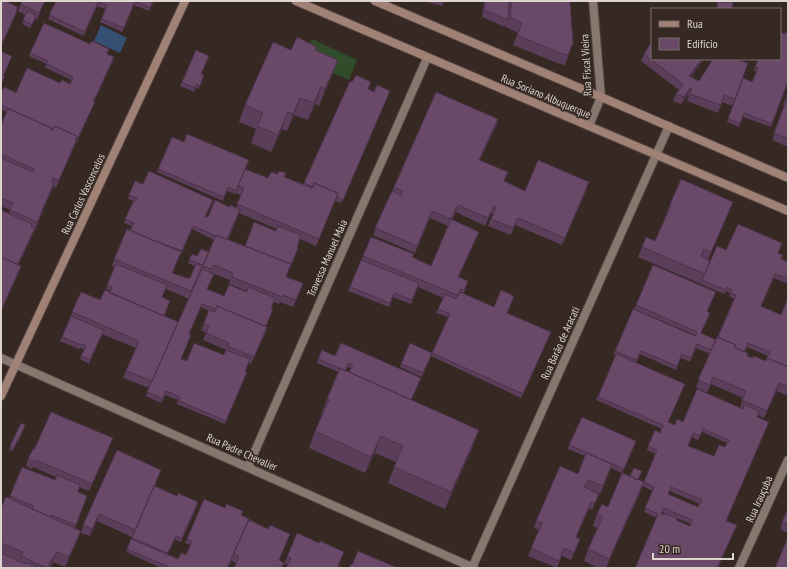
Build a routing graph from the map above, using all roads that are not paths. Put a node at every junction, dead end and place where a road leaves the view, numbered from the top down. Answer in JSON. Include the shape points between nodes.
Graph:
{"nodes":[{"id":1,"x":185,"y":1,"type":"edge"},
{"id":2,"x":296,"y":1,"type":"edge"},
{"id":3,"x":374,"y":1,"type":"edge"},
{"id":4,"x":593,"y":1,"type":"edge"},
{"id":5,"x":427,"y":58,"type":"junction"},
{"id":6,"x":601,"y":97,"type":"junction"},
{"id":7,"x":589,"y":126,"type":"junction"},
{"id":8,"x":668,"y":126,"type":"junction"},
{"id":9,"x":656,"y":155,"type":"junction"},
{"id":10,"x":788,"y":178,"type":"edge"},
{"id":11,"x":788,"y":211,"type":"edge"},
{"id":12,"x":1,"y":358,"type":"edge"},
{"id":13,"x":16,"y":364,"type":"junction"},
{"id":14,"x":1,"y":396,"type":"edge"},
{"id":15,"x":788,"y":460,"type":"edge"},
{"id":16,"x":248,"y":467,"type":"junction"},
{"id":17,"x":473,"y":568,"type":"edge"},
{"id":18,"x":739,"y":568,"type":"edge"}],
"edges":[{"from":1,"to":13,"type":"main road","name":"Rua Carlos Vasconcelos"},
{"from":2,"to":5,"type":"main road","name":"Rua Soriano Albuquerque"},
{"from":3,"to":6,"type":"main road","name":"Rua Soriano Albuquerque"},
{"from":4,"to":6,"type":"street","name":"Rua Fiscal Vieira"},
{"from":5,"to":7,"type":"main road","name":"Rua Soriano Albuquerque"},
{"from":5,"to":16,"type":"street","name":"Travessa Manuel Maia"},
{"from":6,"to":7,"type":"street","name":"Rua Fiscal Vieira"},
{"from":6,"to":8,"type":"main road","name":"Rua Soriano Albuquerque"},
{"from":7,"to":9,"type":"main road","name":"Rua Soriano Albuquerque"},
{"from":8,"to":9,"type":"street","name":"Rua Barão de Aracati"},
{"from":8,"to":10,"type":"main road","name":"Rua Soriano Albuquerque"},
{"from":9,"to":11,"type":"main road","name":"Rua Soriano Albuquerque"},
{"from":9,"to":17,"type":"street","name":"Rua Barão de Aracati"},
{"from":12,"to":13,"type":"street","name":"Rua Padre Chevalier"},
{"from":13,"to":14,"type":"main road","name":"Rua Carlos Vasconcelos"},
{"from":13,"to":16,"type":"street","name":"Rua Padre Chevalier"},
{"from":15,"to":18,"type":"street","name":"Rua Irauçuba"},
{"from":16,"to":17,"type":"street","name":"Rua Padre Chevalier"}]}
